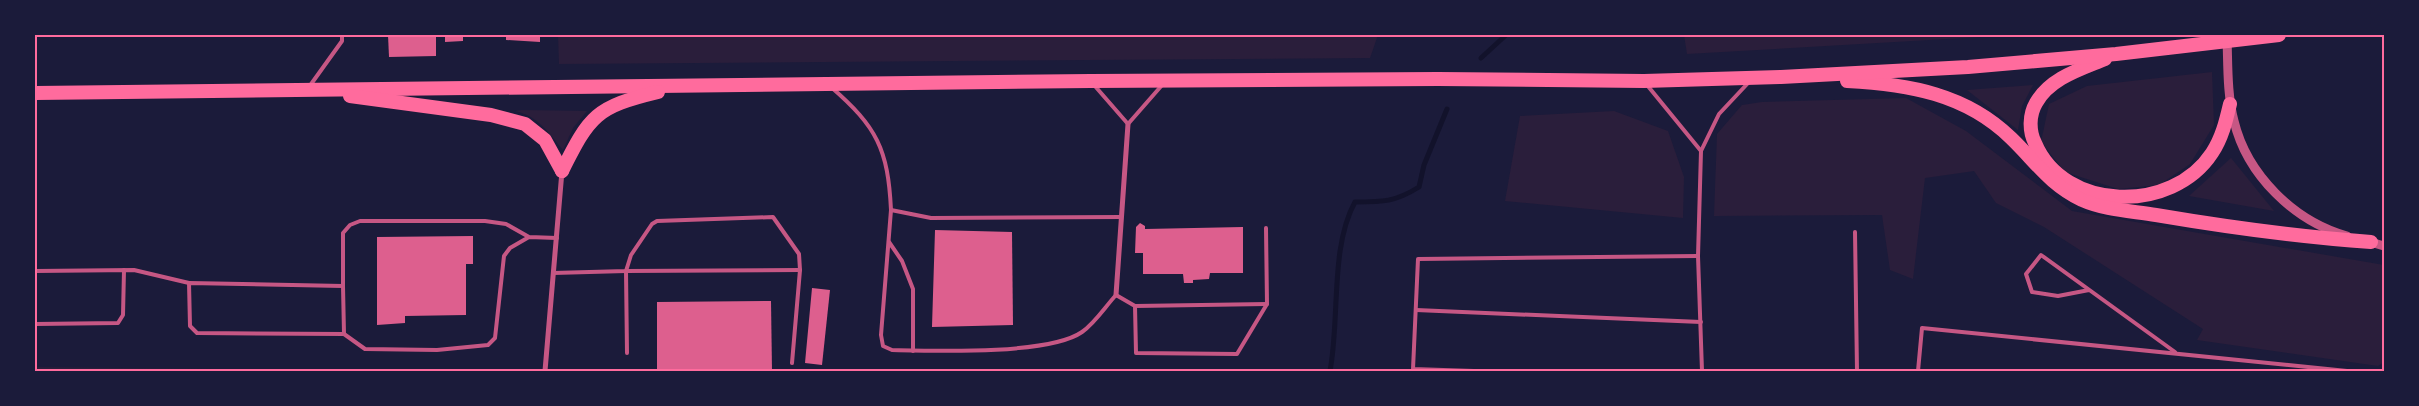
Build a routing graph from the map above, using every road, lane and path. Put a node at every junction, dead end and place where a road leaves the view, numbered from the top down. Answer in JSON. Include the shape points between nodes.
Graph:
{"nodes":[{"id":1,"x":342,"y":35,"type":"edge"},
{"id":2,"x":2226,"y":35,"type":"edge"},
{"id":3,"x":2279,"y":35,"type":"edge"},
{"id":4,"x":2116,"y":54,"type":"junction"},
{"id":5,"x":1781,"y":77,"type":"junction"},
{"id":6,"x":1754,"y":78,"type":"junction"},
{"id":7,"x":1092,"y":81,"type":"junction"},
{"id":8,"x":1166,"y":81,"type":"junction"},
{"id":9,"x":1644,"y":81,"type":"junction"},
{"id":10,"x":828,"y":84,"type":"junction"},
{"id":11,"x":681,"y":87,"type":"junction"},
{"id":12,"x":307,"y":90,"type":"junction"},
{"id":13,"x":35,"y":93,"type":"edge"},
{"id":14,"x":2230,"y":104,"type":"junction"},
{"id":15,"x":1128,"y":124,"type":"junction"},
{"id":16,"x":1701,"y":151,"type":"junction"},
{"id":17,"x":562,"y":171,"type":"junction"},
{"id":18,"x":891,"y":210,"type":"junction"},
{"id":19,"x":1120,"y":217,"type":"junction"},
{"id":20,"x":1266,"y":228,"type":"dead end"},
{"id":21,"x":1856,"y":232,"type":"dead end"},
{"id":22,"x":529,"y":236,"type":"junction"},
{"id":23,"x":557,"y":238,"type":"junction"},
{"id":24,"x":889,"y":242,"type":"junction"},
{"id":25,"x":2377,"y":244,"type":"edge"},
{"id":26,"x":1698,"y":256,"type":"junction"},
{"id":27,"x":124,"y":270,"type":"junction"},
{"id":28,"x":800,"y":270,"type":"junction"},
{"id":29,"x":35,"y":271,"type":"edge"},
{"id":30,"x":626,"y":271,"type":"junction"},
{"id":31,"x":553,"y":273,"type":"junction"},
{"id":32,"x":188,"y":283,"type":"junction"},
{"id":33,"x":343,"y":286,"type":"junction"},
{"id":34,"x":2089,"y":290,"type":"junction"},
{"id":35,"x":1116,"y":295,"type":"junction"},
{"id":36,"x":1266,"y":304,"type":"junction"},
{"id":37,"x":1135,"y":306,"type":"junction"},
{"id":38,"x":1416,"y":310,"type":"junction"},
{"id":39,"x":1701,"y":322,"type":"junction"},
{"id":40,"x":35,"y":324,"type":"edge"},
{"id":41,"x":344,"y":334,"type":"junction"},
{"id":42,"x":913,"y":351,"type":"junction"},
{"id":43,"x":627,"y":353,"type":"dead end"},
{"id":44,"x":2177,"y":353,"type":"junction"},
{"id":45,"x":792,"y":363,"type":"dead end"},
{"id":46,"x":545,"y":371,"type":"edge"},
{"id":47,"x":1474,"y":371,"type":"edge"},
{"id":48,"x":1702,"y":371,"type":"edge"},
{"id":49,"x":1857,"y":371,"type":"edge"},
{"id":50,"x":1918,"y":371,"type":"edge"},
{"id":51,"x":2348,"y":371,"type":"edge"}],
"edges":[{"from":1,"to":12,"type":"lane","via":[[342,41]]},
{"from":2,"to":14,"type":"street"},
{"from":3,"to":4,"type":"highway"},
{"from":4,"to":5,"type":"highway","via":[[1968,67]]},
{"from":4,"to":14,"type":"highway","via":[[2061,78],[2036,103],[2031,119],[2031,135],[2038,150],[2059,176],[2077,187],[2094,194],[2135,197],[2177,184],[2212,154]]},
{"from":5,"to":6,"type":"highway"},
{"from":5,"to":25,"type":"highway","via":[[1894,85],[1924,90],[1963,103],[2011,138],[2063,190],[2096,205],[2196,222]]},
{"from":6,"to":9,"type":"highway"},
{"from":6,"to":16,"type":"lane","via":[[1719,114]]},
{"from":7,"to":8,"type":"highway"},
{"from":7,"to":10,"type":"highway"},
{"from":7,"to":15,"type":"lane"},
{"from":8,"to":9,"type":"highway","via":[[1438,78]]},
{"from":8,"to":15,"type":"lane"},
{"from":9,"to":16,"type":"lane"},
{"from":10,"to":11,"type":"highway"},
{"from":10,"to":18,"type":"lane","via":[[852,106],[881,146],[890,177]]},
{"from":11,"to":12,"type":"highway"},
{"from":11,"to":17,"type":"highway","via":[[628,100],[602,112],[579,136]]},
{"from":12,"to":13,"type":"highway"},
{"from":12,"to":17,"type":"highway","via":[[511,119],[538,132]]},
{"from":14,"to":25,"type":"street","via":[[2240,140],[2257,172],[2270,188],[2320,226]]},
{"from":15,"to":19,"type":"street"},
{"from":16,"to":26,"type":"lane"},
{"from":17,"to":23,"type":"street"},
{"from":18,"to":19,"type":"lane","via":[[931,218]]},
{"from":18,"to":24,"type":"lane"},
{"from":19,"to":35,"type":"street"},
{"from":20,"to":36,"type":"lane"},
{"from":21,"to":49,"type":"lane"},
{"from":22,"to":23,"type":"lane"},
{"from":22,"to":33,"type":"lane","via":[[506,224],[485,221],[360,221],[343,232]]},
{"from":22,"to":41,"type":"lane","via":[[504,256],[495,338],[488,345],[437,350],[365,349]]},
{"from":23,"to":31,"type":"street"},
{"from":24,"to":42,"type":"lane","via":[[912,283]]},
{"from":24,"to":42,"type":"lane","via":[[882,343],[888,350]]},
{"from":26,"to":38,"type":"lane","via":[[1418,259]]},
{"from":26,"to":39,"type":"lane"},
{"from":27,"to":29,"type":"lane"},
{"from":27,"to":32,"type":"lane"},
{"from":27,"to":40,"type":"lane","via":[[123,315],[118,323]]},
{"from":28,"to":30,"type":"lane"},
{"from":28,"to":30,"type":"lane","via":[[799,254],[773,218],[657,220],[631,255]]},
{"from":28,"to":45,"type":"lane"},
{"from":30,"to":31,"type":"lane"},
{"from":30,"to":43,"type":"lane"},
{"from":31,"to":46,"type":"street"},
{"from":32,"to":33,"type":"lane"},
{"from":32,"to":41,"type":"lane","via":[[190,324],[197,333]]},
{"from":33,"to":41,"type":"lane"},
{"from":34,"to":34,"type":"lane","via":[[2041,255],[2026,274],[2032,292],[2058,296]]},
{"from":34,"to":44,"type":"lane"},
{"from":35,"to":37,"type":"lane"},
{"from":35,"to":42,"type":"lane","via":[[1082,332],[1059,343],[1004,349]]},
{"from":36,"to":37,"type":"lane"},
{"from":36,"to":37,"type":"lane","via":[[1237,354],[1136,353]]},
{"from":38,"to":39,"type":"lane"},
{"from":38,"to":47,"type":"lane","via":[[1413,369]]},
{"from":39,"to":48,"type":"lane"},
{"from":44,"to":50,"type":"lane","via":[[1922,328]]},
{"from":44,"to":51,"type":"lane"}]}
